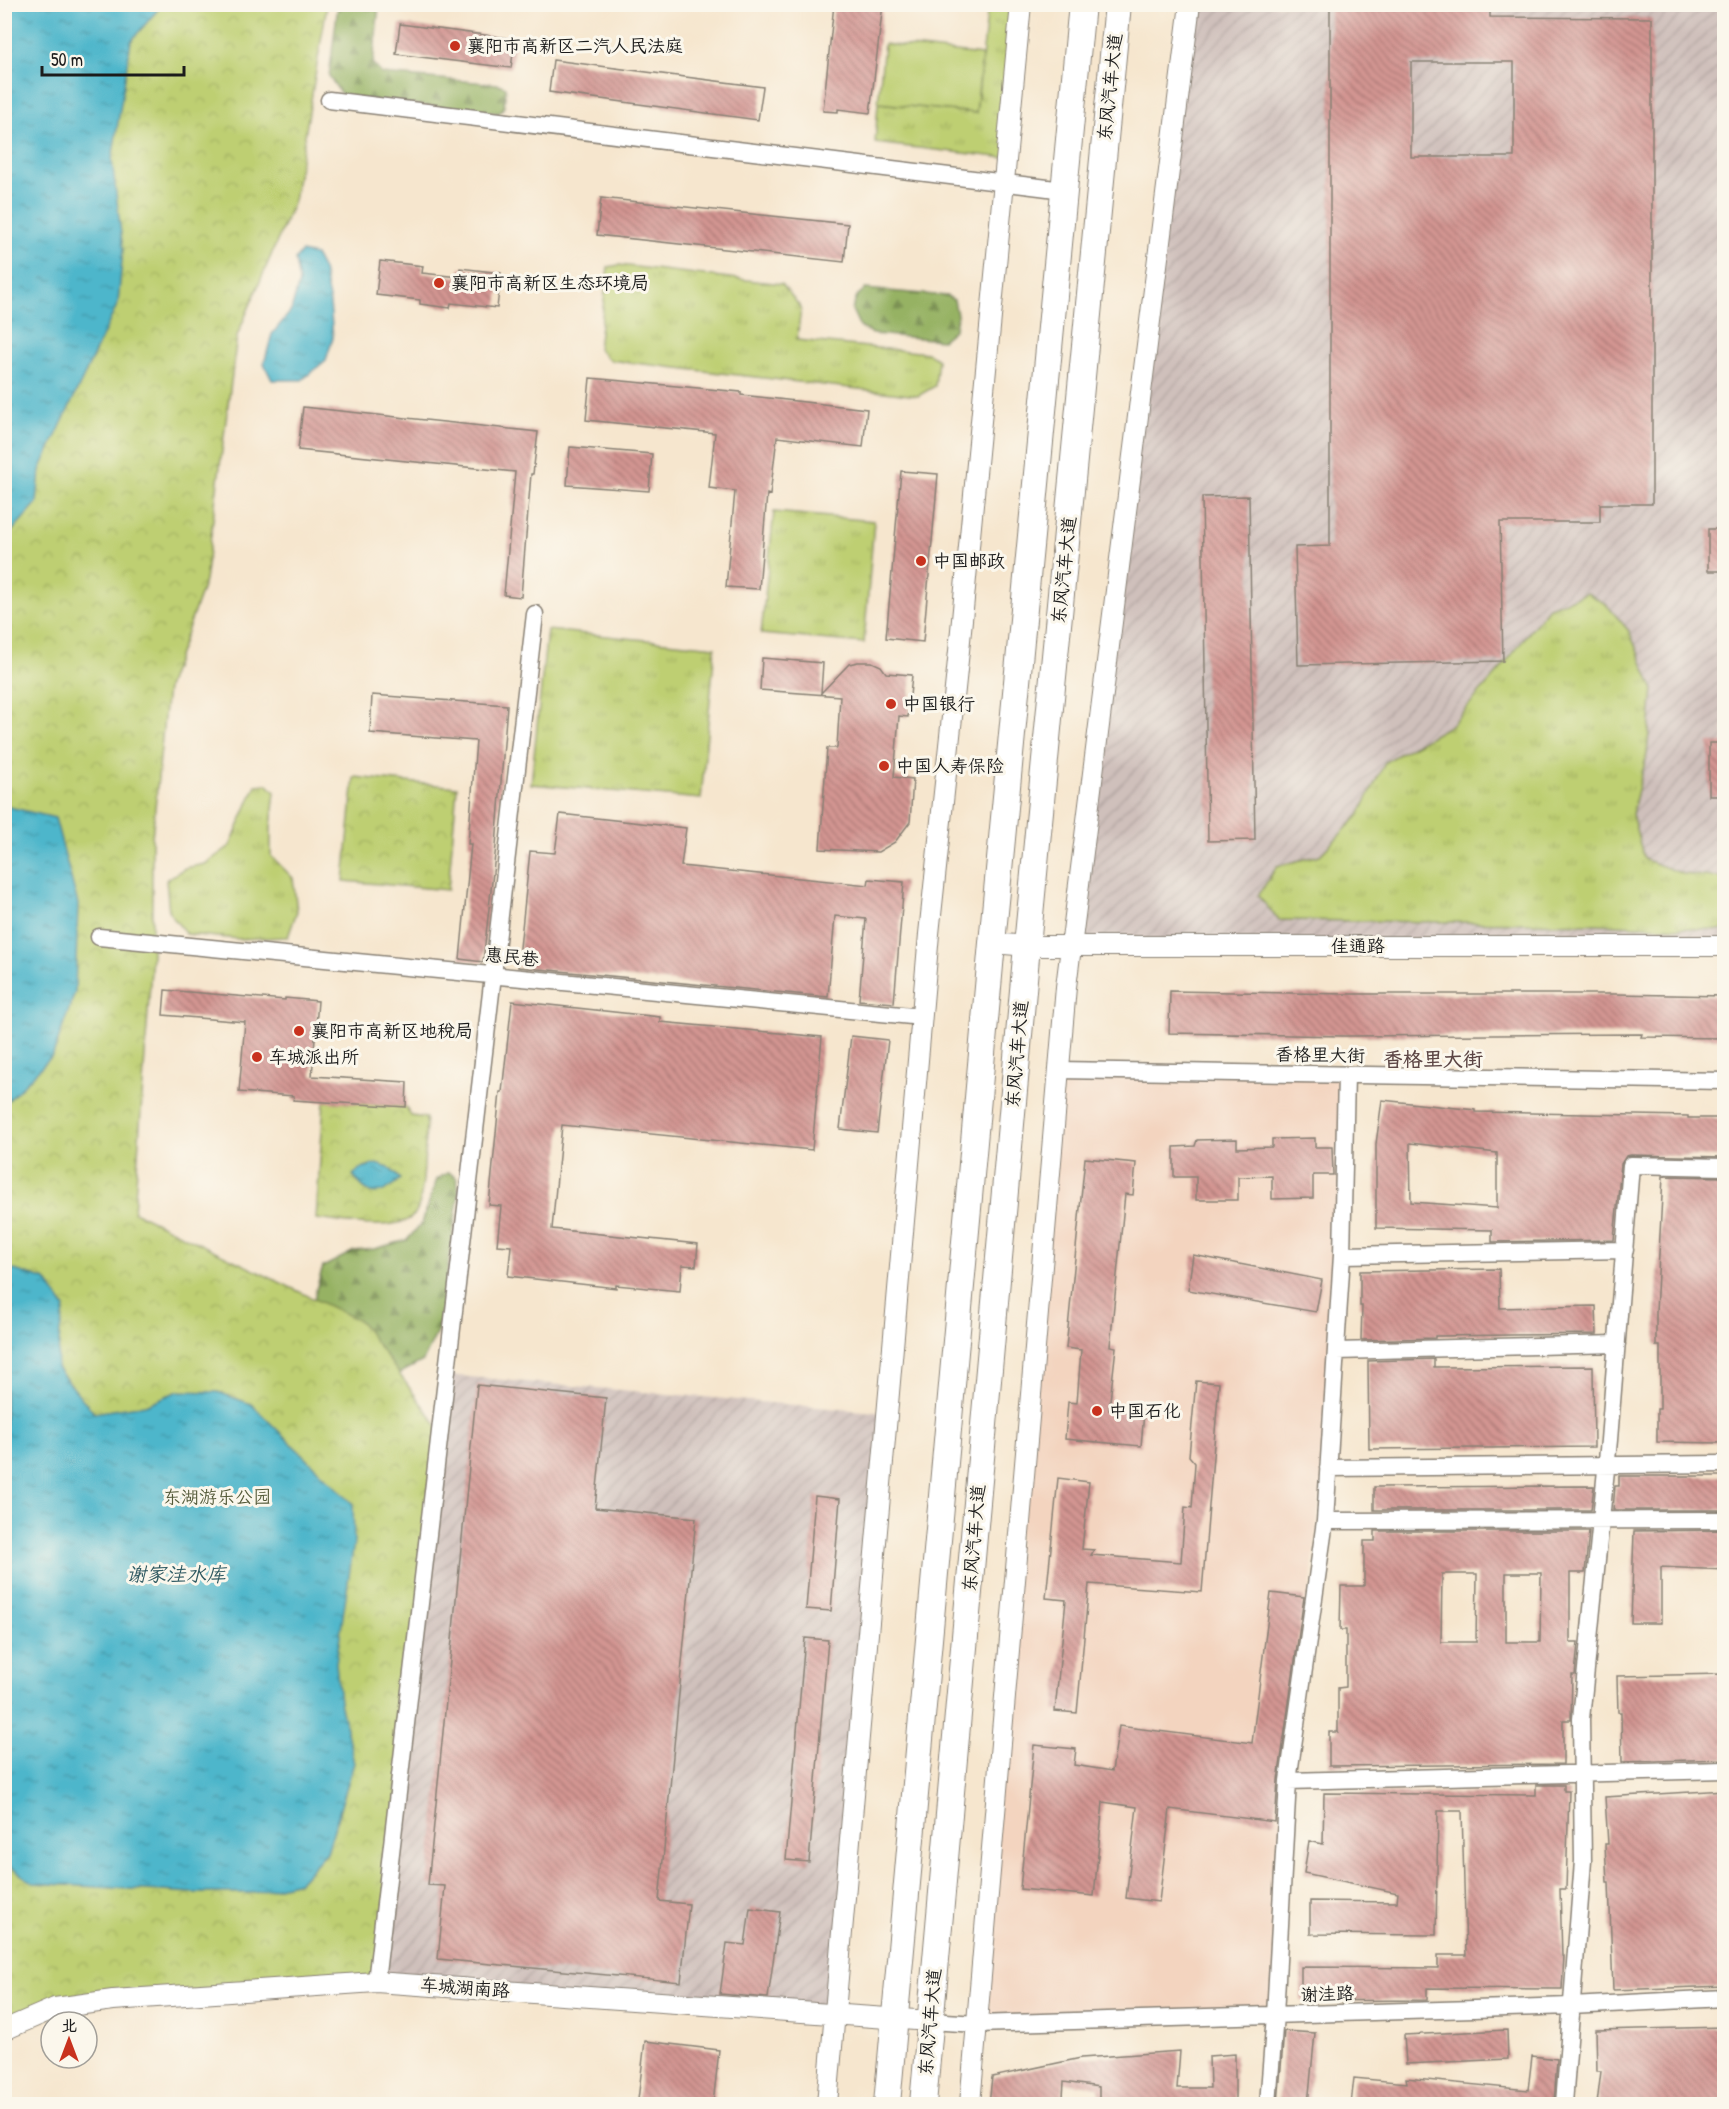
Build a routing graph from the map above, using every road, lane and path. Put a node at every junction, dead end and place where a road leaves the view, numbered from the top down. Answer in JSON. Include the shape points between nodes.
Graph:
{"nodes":[{"id":1,"x":1021,"y":4,"type":"edge"},
{"id":2,"x":1082,"y":4,"type":"edge"},
{"id":3,"x":1118,"y":4,"type":"edge"},
{"id":4,"x":1190,"y":4,"type":"edge"},
{"id":5,"x":329,"y":100,"type":"dead end"},
{"id":6,"x":1003,"y":183,"type":"junction"},
{"id":7,"x":1064,"y":190,"type":"junction"},
{"id":8,"x":535,"y":614,"type":"dead end"},
{"id":9,"x":99,"y":937,"type":"dead end"},
{"id":10,"x":992,"y":943,"type":"junction"},
{"id":11,"x":1027,"y":946,"type":"junction"},
{"id":12,"x":1071,"y":946,"type":"junction"},
{"id":13,"x":1725,"y":946,"type":"edge"},
{"id":14,"x":492,"y":974,"type":"junction"},
{"id":15,"x":922,"y":1017,"type":"junction"},
{"id":16,"x":1059,"y":1070,"type":"junction"},
{"id":17,"x":1346,"y":1075,"type":"junction"},
{"id":18,"x":1725,"y":1081,"type":"edge"},
{"id":19,"x":1725,"y":1167,"type":"edge"},
{"id":20,"x":1625,"y":1250,"type":"junction"},
{"id":21,"x":1342,"y":1255,"type":"junction"},
{"id":22,"x":1617,"y":1344,"type":"junction"},
{"id":23,"x":1337,"y":1351,"type":"junction"},
{"id":24,"x":1725,"y":1464,"type":"edge"},
{"id":25,"x":1606,"y":1465,"type":"junction"},
{"id":26,"x":1328,"y":1468,"type":"junction"},
{"id":27,"x":1601,"y":1520,"type":"junction"},
{"id":28,"x":1725,"y":1520,"type":"edge"},
{"id":29,"x":1325,"y":1521,"type":"junction"},
{"id":30,"x":1725,"y":1770,"type":"edge"},
{"id":31,"x":1581,"y":1773,"type":"junction"},
{"id":32,"x":1288,"y":1781,"type":"junction"},
{"id":33,"x":376,"y":1982,"type":"junction"},
{"id":34,"x":1725,"y":1998,"type":"edge"},
{"id":35,"x":1572,"y":2006,"type":"junction"},
{"id":36,"x":1275,"y":2015,"type":"junction"},
{"id":37,"x":835,"y":2016,"type":"junction"},
{"id":38,"x":895,"y":2019,"type":"junction"},
{"id":39,"x":930,"y":2021,"type":"junction"},
{"id":40,"x":977,"y":2024,"type":"junction"},
{"id":41,"x":4,"y":2030,"type":"edge"},
{"id":42,"x":827,"y":2104,"type":"edge"},
{"id":43,"x":887,"y":2104,"type":"edge"},
{"id":44,"x":923,"y":2104,"type":"edge"},
{"id":45,"x":970,"y":2104,"type":"edge"},
{"id":46,"x":1268,"y":2104,"type":"edge"},
{"id":47,"x":1564,"y":2104,"type":"edge"}],
"edges":[{"from":1,"to":6,"type":"street"},
{"from":2,"to":7,"type":"main road","name":"东风汽车大道"},
{"from":3,"to":11,"type":"main road","name":"东风汽车大道"},
{"from":4,"to":12,"type":"street"},
{"from":5,"to":6,"type":"street"},
{"from":6,"to":7,"type":"street"},
{"from":6,"to":15,"type":"street"},
{"from":7,"to":10,"type":"main road","name":"东风汽车大道"},
{"from":8,"to":14,"type":"street"},
{"from":9,"to":14,"type":"street","name":"惠民巷"},
{"from":10,"to":11,"type":"street","name":"佳通路"},
{"from":10,"to":38,"type":"main road","name":"东风汽车大道"},
{"from":11,"to":12,"type":"street","name":"佳通路"},
{"from":11,"to":39,"type":"main road","name":"东风汽车大道"},
{"from":12,"to":13,"type":"street","name":"佳通路"},
{"from":12,"to":16,"type":"street"},
{"from":14,"to":15,"type":"street","name":"惠民巷"},
{"from":14,"to":33,"type":"street"},
{"from":15,"to":37,"type":"street"},
{"from":16,"to":17,"type":"street","name":"香格里大街"},
{"from":16,"to":40,"type":"street"},
{"from":17,"to":18,"type":"street","name":"香格里大街"},
{"from":17,"to":21,"type":"street"},
{"from":19,"to":20,"type":"street","via":[[1631,1165]]},
{"from":20,"to":21,"type":"street"},
{"from":20,"to":22,"type":"street"},
{"from":21,"to":23,"type":"street"},
{"from":22,"to":23,"type":"street"},
{"from":22,"to":25,"type":"street"},
{"from":23,"to":26,"type":"street"},
{"from":24,"to":25,"type":"street"},
{"from":25,"to":26,"type":"street"},
{"from":25,"to":27,"type":"street"},
{"from":26,"to":29,"type":"street"},
{"from":27,"to":28,"type":"street"},
{"from":27,"to":29,"type":"street"},
{"from":27,"to":31,"type":"street","via":[[1581,1719]]},
{"from":29,"to":32,"type":"street"},
{"from":30,"to":31,"type":"street"},
{"from":31,"to":32,"type":"street"},
{"from":31,"to":35,"type":"street","via":[[1582,1861]]},
{"from":32,"to":36,"type":"street"},
{"from":33,"to":37,"type":"street","name":"车城湖南路"},
{"from":33,"to":41,"type":"street","name":"车城湖南路","via":[[113,2000],[55,2008]]},
{"from":34,"to":35,"type":"street","name":"谢洼路"},
{"from":35,"to":36,"type":"street","name":"谢洼路"},
{"from":35,"to":47,"type":"street"},
{"from":36,"to":40,"type":"street","name":"谢洼路"},
{"from":36,"to":46,"type":"street"},
{"from":37,"to":38,"type":"street","name":"车城湖南路"},
{"from":37,"to":42,"type":"street"},
{"from":38,"to":39,"type":"street","name":"车城湖南路"},
{"from":38,"to":43,"type":"main road","name":"东风汽车大道"},
{"from":39,"to":40,"type":"street","name":"谢洼路"},
{"from":39,"to":44,"type":"main road","name":"东风汽车大道"},
{"from":40,"to":45,"type":"street"}]}
